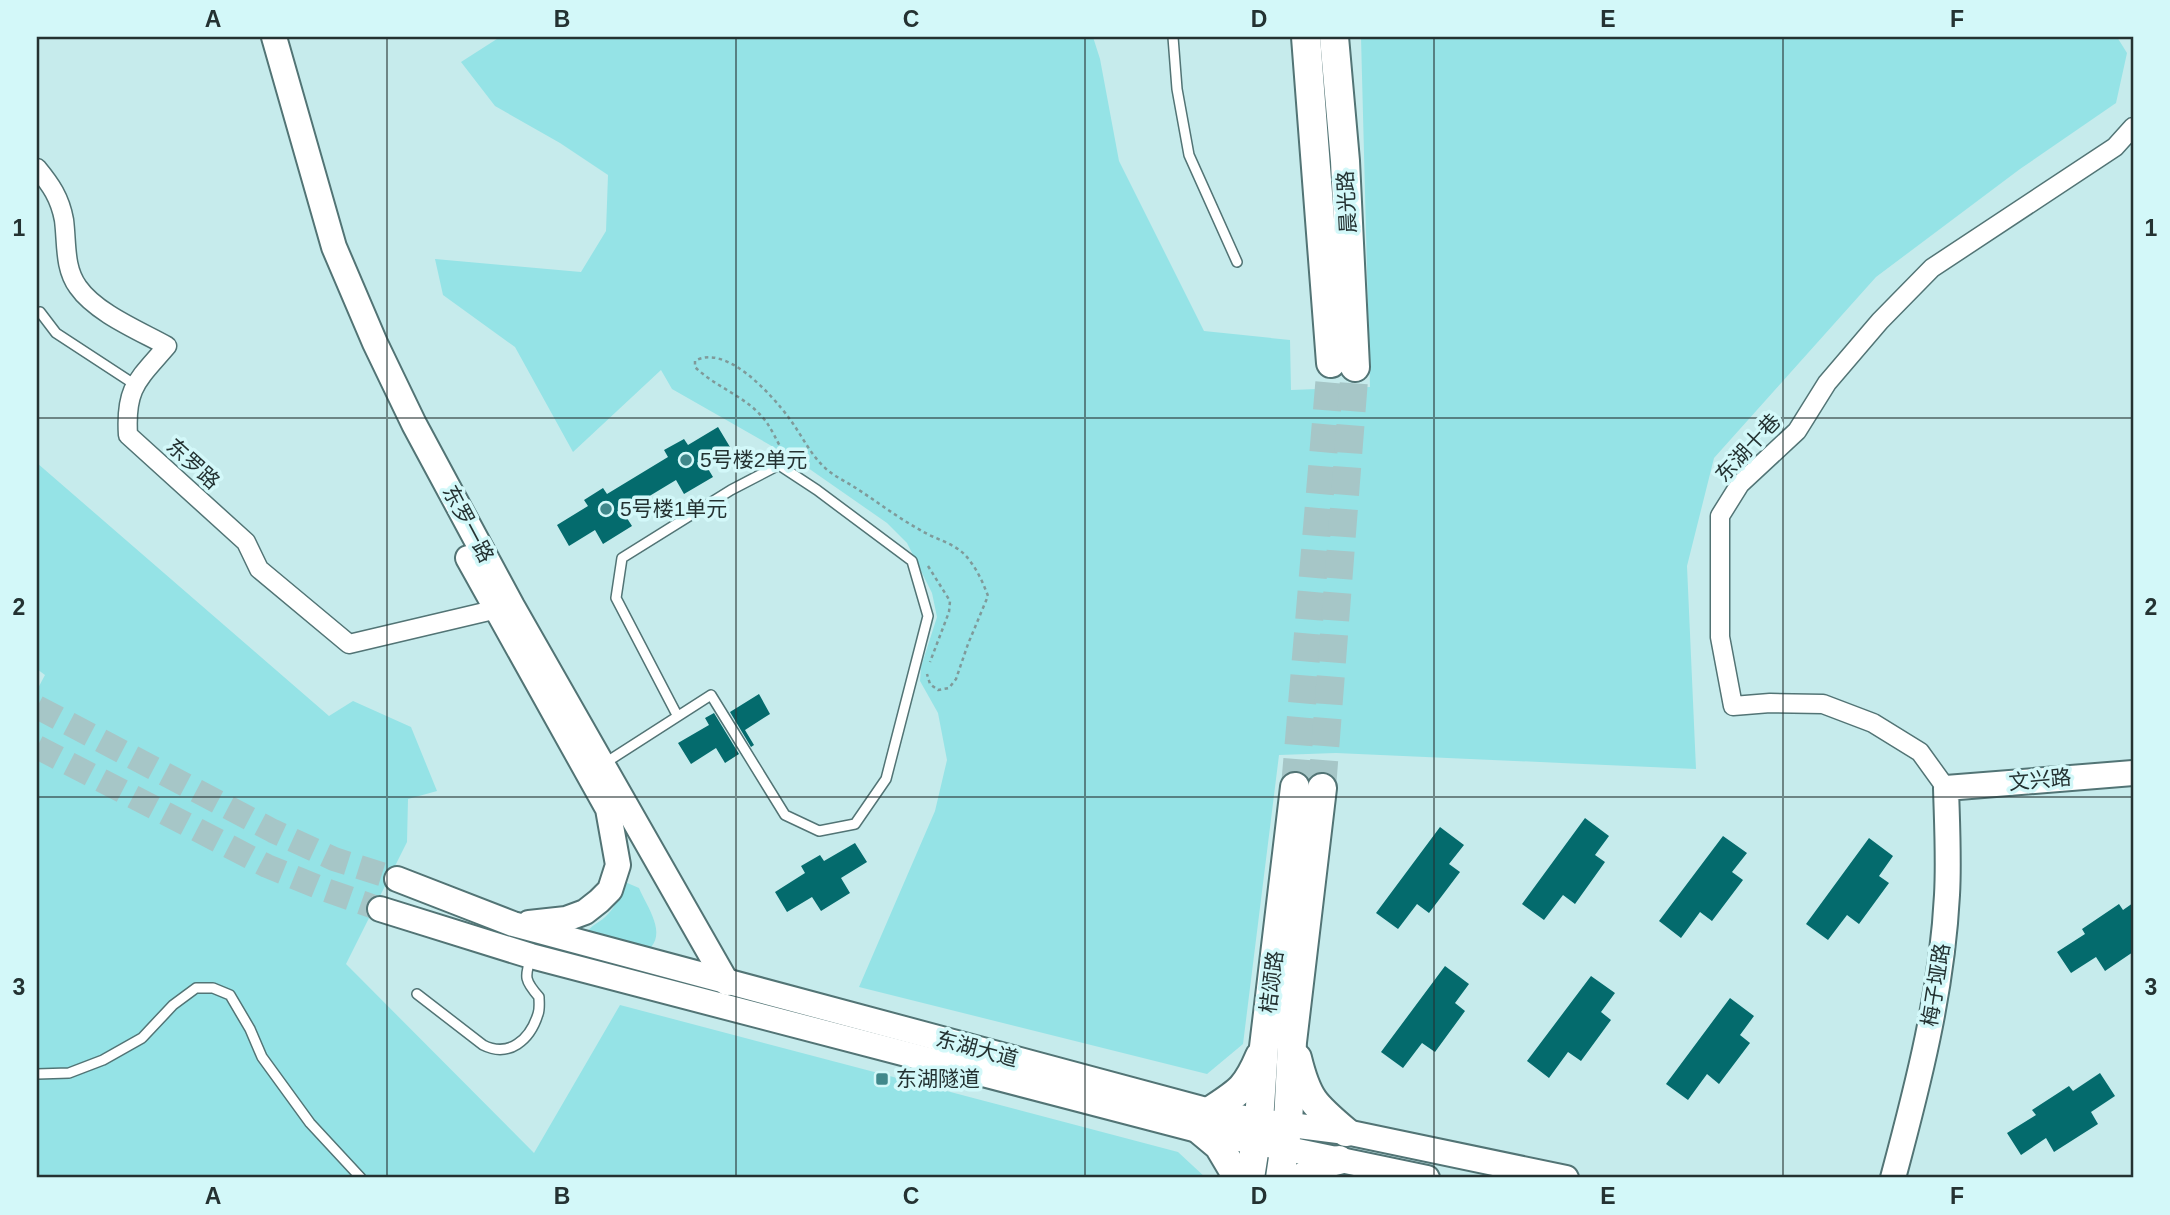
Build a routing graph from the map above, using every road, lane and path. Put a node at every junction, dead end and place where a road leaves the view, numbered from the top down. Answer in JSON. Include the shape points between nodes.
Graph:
{"nodes":[{"id":1,"x":259,"y":37,"type":"edge"},
{"id":2,"x":274,"y":37,"type":"edge"},
{"id":3,"x":1173,"y":37,"type":"edge"},
{"id":4,"x":1306,"y":37,"type":"edge"},
{"id":5,"x":1334,"y":37,"type":"edge"},
{"id":6,"x":2133,"y":127,"type":"edge"},
{"id":7,"x":37,"y":169,"type":"edge"},
{"id":8,"x":1237,"y":262,"type":"dead end"},
{"id":9,"x":40,"y":312,"type":"dead end"},
{"id":10,"x":134,"y":384,"type":"junction"},
{"id":11,"x":504,"y":608,"type":"junction"},
{"id":12,"x":677,"y":715,"type":"junction"},
{"id":13,"x":603,"y":764,"type":"junction"},
{"id":14,"x":2133,"y":773,"type":"edge"},
{"id":15,"x":1946,"y":788,"type":"junction"},
{"id":16,"x":397,"y":879,"type":"tunnel mouth"},
{"id":17,"x":380,"y":909,"type":"tunnel mouth"},
{"id":18,"x":513,"y":924,"type":"junction"},
{"id":19,"x":531,"y":956,"type":"junction"},
{"id":20,"x":727,"y":983,"type":"junction"},
{"id":21,"x":418,"y":994,"type":"dead end"},
{"id":22,"x":1292,"y":1042,"type":"junction"},
{"id":23,"x":1264,"y":1047,"type":"junction"},
{"id":24,"x":37,"y":1074,"type":"edge"},
{"id":25,"x":1205,"y":1121,"type":"junction"},
{"id":26,"x":1257,"y":1131,"type":"junction"},
{"id":27,"x":1346,"y":1132,"type":"junction"},
{"id":28,"x":1286,"y":1136,"type":"junction"},
{"id":29,"x":1339,"y":1160,"type":"junction"},
{"id":30,"x":361,"y":1178,"type":"edge"},
{"id":31,"x":1238,"y":1178,"type":"edge"},
{"id":32,"x":1250,"y":1178,"type":"edge"},
{"id":33,"x":1280,"y":1178,"type":"edge"},
{"id":34,"x":1301,"y":1178,"type":"edge"},
{"id":35,"x":1427,"y":1178,"type":"edge"},
{"id":36,"x":1566,"y":1178,"type":"edge"},
{"id":37,"x":1893,"y":1178,"type":"edge"}],
"edges":[{"from":1,"to":11,"type":"main road","name":"东罗一路","via":[[320,252],[400,431]]},
{"from":2,"to":11,"type":"main road","name":"东罗一路","via":[[334,247],[369,331]]},
{"from":3,"to":8,"type":"lane","via":[[1189,155]]},
{"from":4,"to":5,"type":"main road","name":"晨光路","via":[[1343,365],[1345,161]]},
{"from":6,"to":15,"type":"street","name":"东湖十巷","via":[[2115,147],[1932,268],[1827,383],[1797,430],[1740,484],[1720,516],[1720,637],[1733,706],[1823,704],[1873,723],[1920,752]]},
{"from":7,"to":10,"type":"street","name":"东罗路","via":[[55,190],[64,218],[69,270],[78,288],[97,306],[167,346]]},
{"from":9,"to":10,"type":"lane","via":[[56,332]]},
{"from":10,"to":11,"type":"street","name":"东罗路","via":[[126,411],[128,435],[246,542],[259,569],[349,644]]},
{"from":11,"to":13,"type":"main road","name":"东罗一路"},
{"from":11,"to":18,"type":"main road","name":"东罗一路","via":[[608,809],[618,865],[610,890],[585,912],[566,919]]},
{"from":12,"to":12,"type":"lane","via":[[711,695],[785,815],[819,831],[855,824],[886,779],[928,616],[912,561],[779,465],[622,558],[616,598]]},
{"from":12,"to":13,"type":"lane"},
{"from":13,"to":20,"type":"main road","name":"东罗一路"},
{"from":14,"to":15,"type":"main road","name":"文兴路"},
{"from":15,"to":37,"type":"main road","name":"梅子垭路","via":[[1948,894],[1941,961],[1924,1059]]},
{"from":16,"to":18,"type":"main road","name":"东湖大道"},
{"from":17,"to":19,"type":"main road","name":"东湖大道"},
{"from":18,"to":20,"type":"main road","name":"东湖大道"},
{"from":19,"to":21,"type":"lane","via":[[527,984],[539,997],[539,1013],[526,1037],[511,1048],[495,1051],[483,1045]]},
{"from":19,"to":25,"type":"main road","name":"东湖大道"},
{"from":20,"to":25,"type":"main road","name":"东湖大道"},
{"from":22,"to":23,"type":"main road","name":"桔颂路","via":[[1308,788]]},
{"from":22,"to":27,"type":"main road","via":[[1304,1085],[1316,1106]]},
{"from":22,"to":28,"type":"main road","name":"桔颂路"},
{"from":23,"to":25,"type":"main road","via":[[1250,1080]]},
{"from":23,"to":26,"type":"main road","name":"桔颂路"},
{"from":24,"to":30,"type":"lane","via":[[69,1073],[103,1060],[142,1038],[173,1005],[196,989],[212,988],[230,995],[270,1068],[310,1123]]},
{"from":25,"to":26,"type":"main road","name":"东湖大道"},
{"from":25,"to":31,"type":"main road"},
{"from":26,"to":28,"type":"main road","name":"东湖大道"},
{"from":26,"to":32,"type":"main road","name":"桔颂路"},
{"from":27,"to":28,"type":"main road","name":"东湖大道"},
{"from":27,"to":36,"type":"main road","name":"东湖大道"},
{"from":28,"to":29,"type":"main road","name":"东湖大道"},
{"from":28,"to":33,"type":"main road","name":"桔颂路"},
{"from":29,"to":34,"type":"main road"},
{"from":29,"to":35,"type":"main road","name":"东湖大道"}]}
